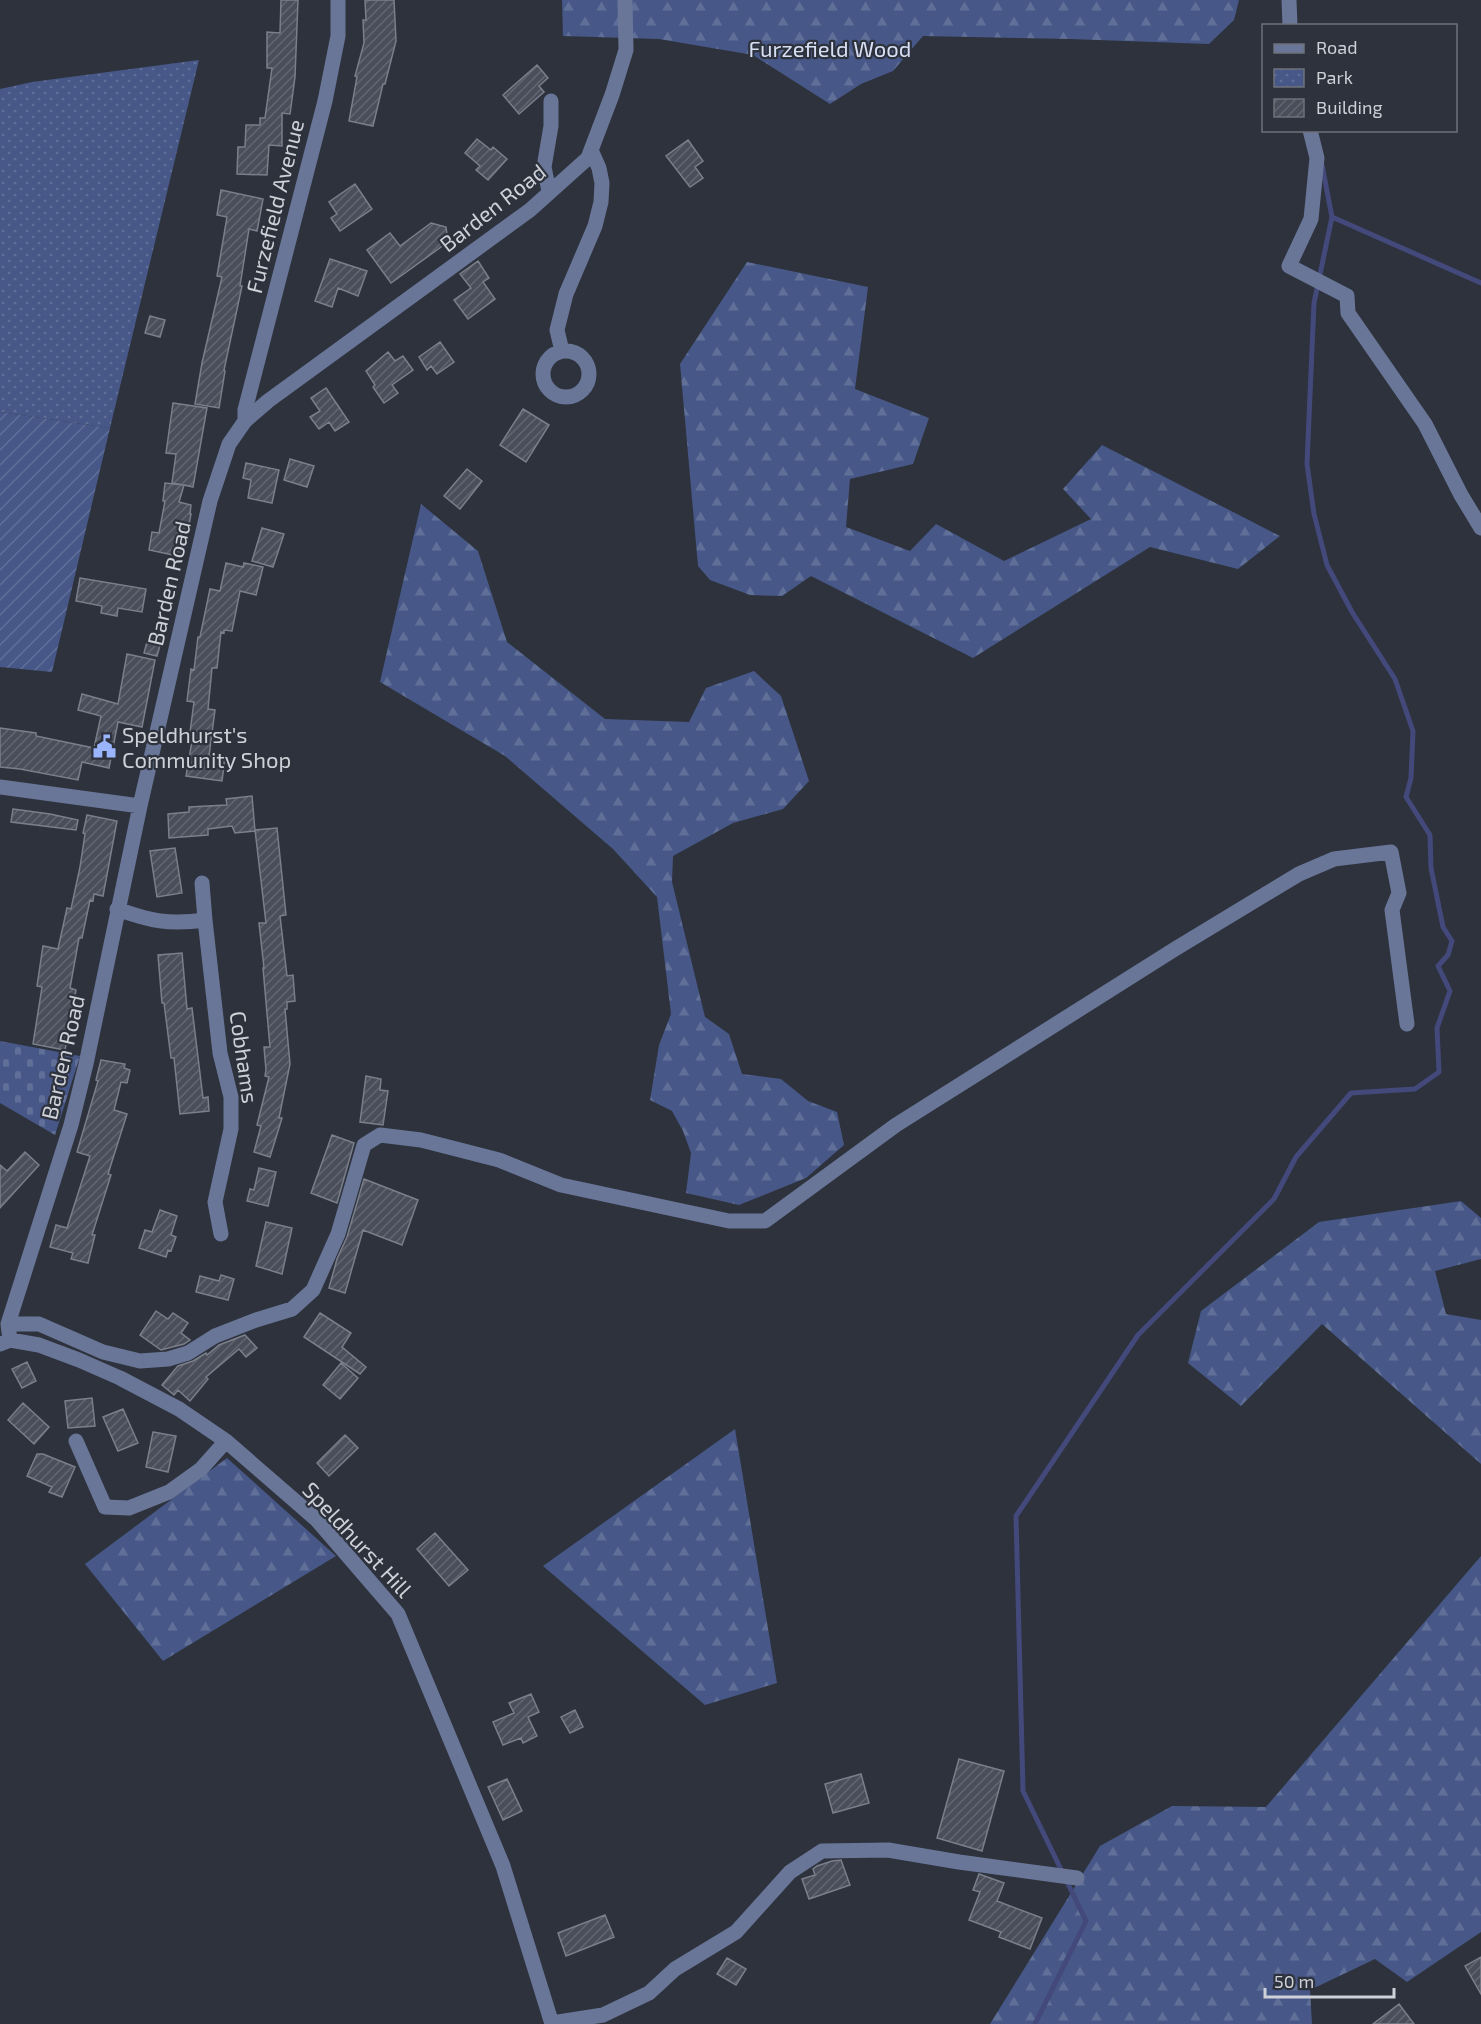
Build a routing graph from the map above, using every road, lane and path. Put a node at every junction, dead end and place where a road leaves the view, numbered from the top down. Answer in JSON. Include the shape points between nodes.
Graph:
{"nodes":[{"id":1,"x":338,"y":0,"type":"edge"},
{"id":2,"x":625,"y":0,"type":"edge"},
{"id":3,"x":1289,"y":0,"type":"edge"},
{"id":4,"x":1290,"y":24,"type":"edge"},
{"id":5,"x":551,"y":101,"type":"dead end"},
{"id":6,"x":1310,"y":132,"type":"edge"},
{"id":7,"x":591,"y":150,"type":"junction"},
{"id":8,"x":549,"y":192,"type":"junction"},
{"id":9,"x":562,"y":351,"type":"dead end"},
{"id":10,"x":245,"y":421,"type":"junction"},
{"id":11,"x":1481,"y":528,"type":"edge"},
{"id":12,"x":0,"y":787,"type":"edge"},
{"id":13,"x":140,"y":806,"type":"junction"},
{"id":14,"x":202,"y":882,"type":"dead end"},
{"id":15,"x":117,"y":909,"type":"junction"},
{"id":16,"x":205,"y":920,"type":"junction"},
{"id":17,"x":1407,"y":1024,"type":"dead end"},
{"id":18,"x":221,"y":1234,"type":"dead end"},
{"id":19,"x":8,"y":1324,"type":"junction"},
{"id":20,"x":5,"y":1342,"type":"edge"},
{"id":21,"x":76,"y":1441,"type":"dead end"},
{"id":22,"x":226,"y":1441,"type":"junction"},
{"id":23,"x":1077,"y":1878,"type":"dead end"},
{"id":24,"x":552,"y":2023,"type":"edge"}],
"edges":[{"from":1,"to":10,"type":"street","name":"Furzefield Avenue","via":[[338,36],[324,101]]},
{"from":2,"to":7,"type":"street","name":"Barden Road","via":[[626,50]]},
{"from":3,"to":4,"type":"street"},
{"from":5,"to":8,"type":"street","via":[[544,167]]},
{"from":6,"to":11,"type":"street","via":[[1317,158],[1311,219],[1289,266],[1347,296],[1348,313],[1425,424]]},
{"from":7,"to":8,"type":"street","name":"Barden Road","via":[[588,158]]},
{"from":7,"to":9,"type":"street","via":[[602,183],[601,202],[564,303],[557,330]]},
{"from":8,"to":10,"type":"street","name":"Barden Road"},
{"from":10,"to":13,"type":"street","name":"Barden Road","via":[[229,444],[210,501]]},
{"from":12,"to":13,"type":"street"},
{"from":13,"to":15,"type":"street","name":"Barden Road"},
{"from":14,"to":16,"type":"street","name":"Cobhams"},
{"from":15,"to":16,"type":"street","via":[[148,920]]},
{"from":15,"to":19,"type":"street","name":"Barden Road","via":[[71,1125]]},
{"from":16,"to":18,"type":"street","name":"Cobhams","via":[[220,1053],[231,1097],[231,1130],[215,1202]]},
{"from":17,"to":19,"type":"street","via":[[1392,910],[1399,893],[1391,852],[1334,859],[1299,874],[1184,943],[906,1118],[765,1221],[729,1221],[561,1185],[500,1160],[421,1140],[380,1135],[364,1145],[333,1244],[313,1290],[292,1309],[215,1336],[188,1353],[140,1362],[103,1352],[39,1324]]},
{"from":19,"to":20,"type":"street","name":"Barden Road"},
{"from":20,"to":22,"type":"street","name":"Speldhurst Hill","via":[[39,1344],[120,1378],[179,1409]]},
{"from":21,"to":22,"type":"street","via":[[105,1507],[129,1508],[169,1492],[201,1469]]},
{"from":22,"to":24,"type":"street","name":"Speldhurst Hill","via":[[317,1520],[398,1614],[503,1866]]},
{"from":23,"to":24,"type":"street","via":[[888,1850],[822,1851],[790,1872],[736,1932],[675,1970],[649,1994],[603,2015]]}]}
